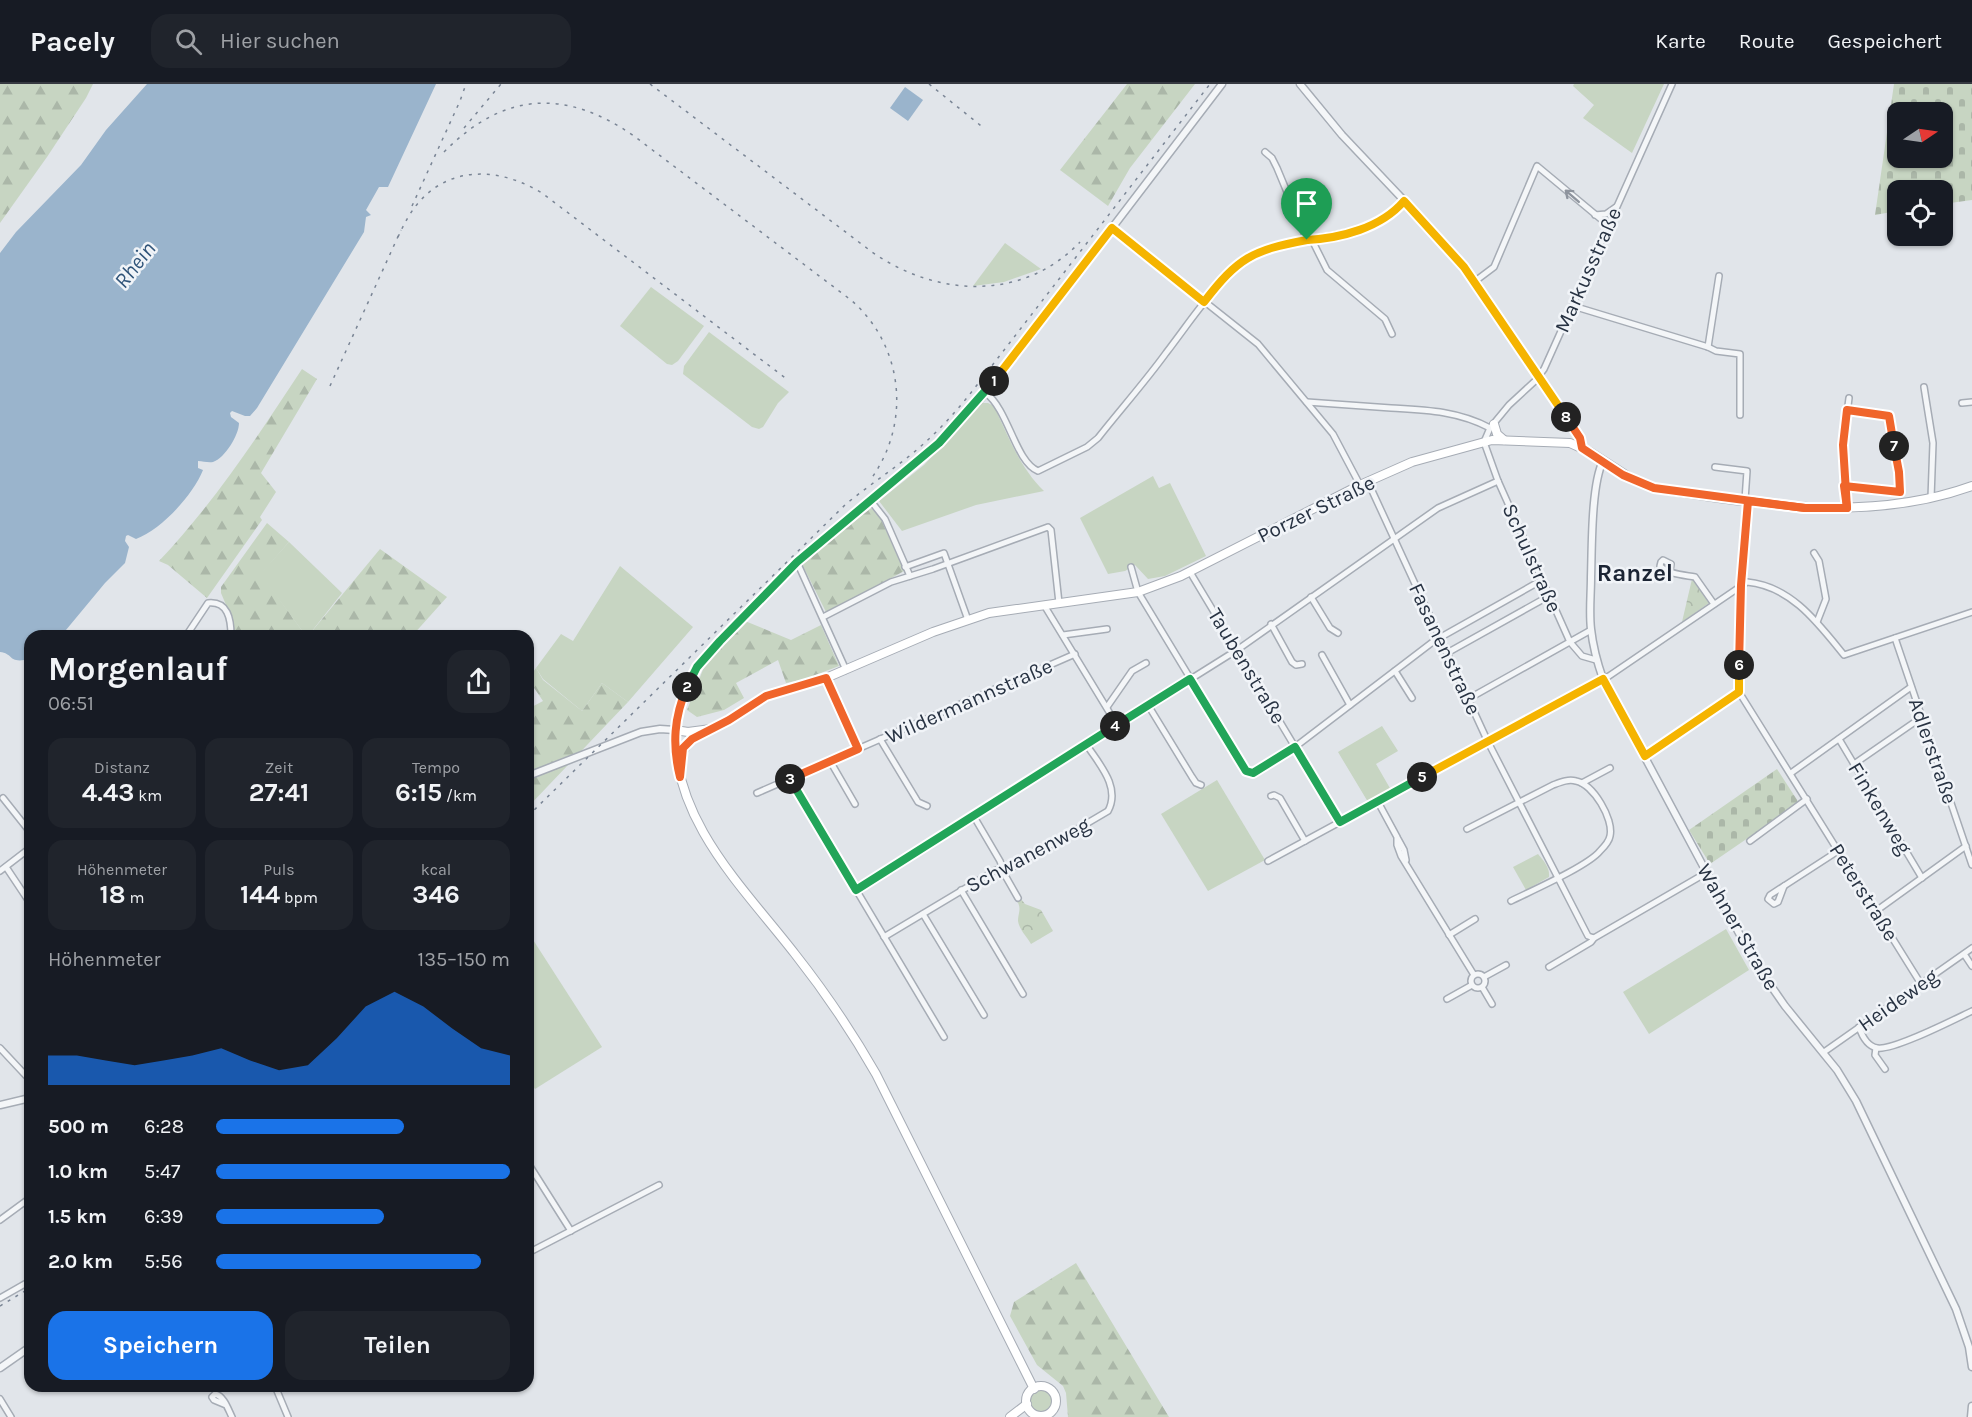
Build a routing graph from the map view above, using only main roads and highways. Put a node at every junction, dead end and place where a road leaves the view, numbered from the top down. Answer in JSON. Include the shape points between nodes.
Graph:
{"nodes":[{"id":1,"x":1492,"y":426,"type":"road end"},
{"id":2,"x":1504,"y":440,"type":"junction"},
{"id":3,"x":1972,"y":486,"type":"edge"},
{"id":4,"x":705,"y":730,"type":"junction"},
{"id":5,"x":680,"y":777,"type":"junction"},
{"id":6,"x":1034,"y":1389,"type":"junction"},
{"id":7,"x":1027,"y":1404,"type":"junction"},
{"id":8,"x":1032,"y":1413,"type":"junction"},
{"id":9,"x":1049,"y":1416,"type":"edge"},
{"id":10,"x":1010,"y":1417,"type":"edge"},
{"id":11,"x":1018,"y":1417,"type":"edge"}],
"edges":[{"from":1,"to":2,"type":"main road"},
{"from":2,"to":3,"type":"main road","name":"Porzer Straße","via":[[1561,442],[1582,448],[1654,488],[1805,508],[1847,508],[1931,498]]},
{"from":2,"to":4,"type":"main road","name":"Porzer Straße","via":[[1412,462],[1190,572],[1138,592],[1011,608],[968,620],[826,678],[766,696]]},
{"from":4,"to":5,"type":"main road","via":[[683,748]]},
{"from":4,"to":5,"type":"main road","name":"Porzer Straße","via":[[675,730]]},
{"from":5,"to":6,"type":"main road","via":[[692,814],[724,865],[816,981],[866,1056]]},
{"from":6,"to":7,"type":"main road"},
{"from":6,"to":9,"type":"main road","via":[[1047,1388],[1054,1394],[1056,1403]]},
{"from":7,"to":8,"type":"main road"},
{"from":7,"to":10,"type":"main road"},
{"from":8,"to":9,"type":"main road"},
{"from":8,"to":11,"type":"main road"}]}
